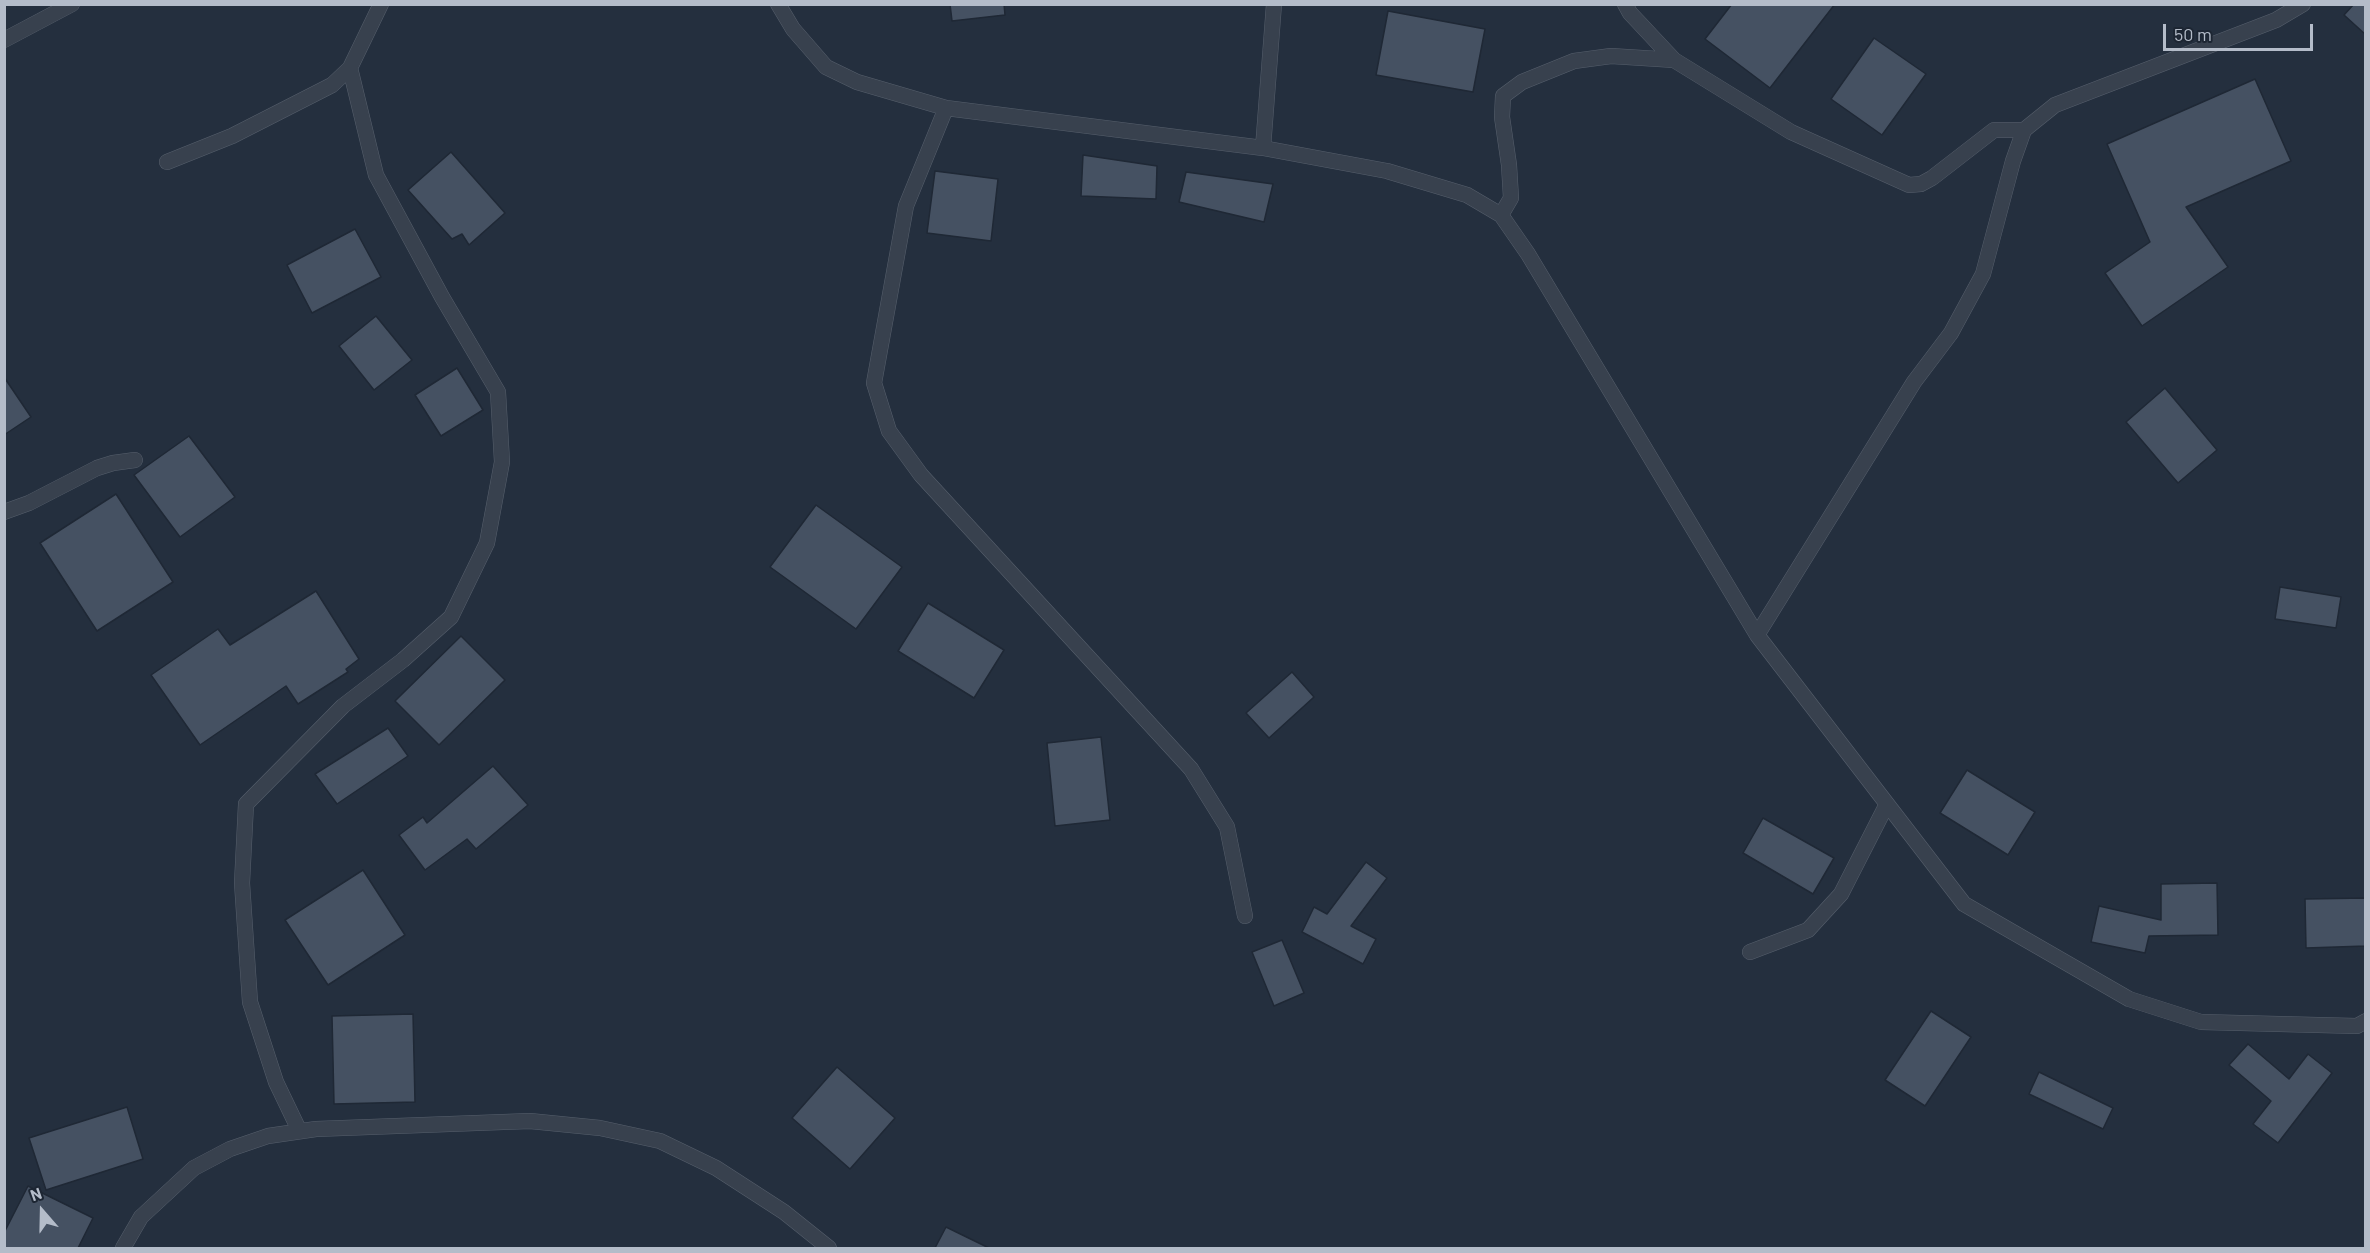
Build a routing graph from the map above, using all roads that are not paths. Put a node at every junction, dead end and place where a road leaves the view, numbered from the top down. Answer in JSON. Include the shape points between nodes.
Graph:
{"nodes":[{"id":1,"x":72,"y":4,"type":"edge"},
{"id":2,"x":381,"y":4,"type":"edge"},
{"id":3,"x":778,"y":4,"type":"edge"},
{"id":4,"x":1274,"y":4,"type":"edge"},
{"id":5,"x":1625,"y":4,"type":"edge"},
{"id":6,"x":2303,"y":4,"type":"edge"},
{"id":7,"x":48,"y":10,"type":"edge"},
{"id":8,"x":4,"y":40,"type":"edge"},
{"id":9,"x":1674,"y":60,"type":"junction"},
{"id":10,"x":350,"y":68,"type":"junction"},
{"id":11,"x":945,"y":108,"type":"junction"},
{"id":12,"x":2024,"y":130,"type":"junction"},
{"id":13,"x":1263,"y":148,"type":"junction"},
{"id":14,"x":167,"y":162,"type":"dead end"},
{"id":15,"x":1501,"y":215,"type":"junction"},
{"id":16,"x":135,"y":460,"type":"dead end"},
{"id":17,"x":4,"y":512,"type":"edge"},
{"id":18,"x":1758,"y":635,"type":"junction"},
{"id":19,"x":1887,"y":804,"type":"junction"},
{"id":20,"x":1245,"y":916,"type":"dead end"},
{"id":21,"x":1750,"y":952,"type":"dead end"},
{"id":22,"x":2366,"y":1022,"type":"edge"},
{"id":23,"x":299,"y":1130,"type":"junction"},
{"id":24,"x":123,"y":1248,"type":"edge"},
{"id":25,"x":829,"y":1248,"type":"edge"}],
"edges":[{"from":1,"to":7,"type":"street"},
{"from":2,"to":10,"type":"street"},
{"from":3,"to":11,"type":"street","via":[[793,29],[826,67],[857,82]]},
{"from":4,"to":13,"type":"street"},
{"from":5,"to":9,"type":"street"},
{"from":6,"to":12,"type":"street","via":[[2276,20],[2055,105]]},
{"from":7,"to":8,"type":"street"},
{"from":9,"to":12,"type":"street","via":[[1791,132],[1909,185],[1932,178],[1994,130]]},
{"from":9,"to":15,"type":"street","via":[[1611,56],[1574,61],[1522,82],[1503,96],[1511,198]]},
{"from":10,"to":14,"type":"street","via":[[332,85],[232,136]]},
{"from":10,"to":23,"type":"street","via":[[376,175],[498,392],[502,462],[487,543],[451,616],[403,660],[343,706],[246,804],[242,883],[250,1002],[276,1082]]},
{"from":11,"to":13,"type":"street"},
{"from":11,"to":20,"type":"street","via":[[906,206],[874,383],[889,431],[921,475],[1191,769],[1227,827]]},
{"from":12,"to":18,"type":"street","via":[[1983,274],[1951,333],[1914,382]]},
{"from":13,"to":15,"type":"street","via":[[1387,171],[1467,195]]},
{"from":15,"to":18,"type":"street"},
{"from":16,"to":17,"type":"street","via":[[98,468]]},
{"from":18,"to":19,"type":"street"},
{"from":19,"to":21,"type":"street","via":[[1841,894],[1808,930]]},
{"from":19,"to":22,"type":"street","via":[[1964,904],[2129,999],[2201,1022],[2357,1026]]},
{"from":23,"to":24,"type":"street","via":[[230,1149],[194,1168],[141,1217]]},
{"from":23,"to":25,"type":"street","via":[[530,1121],[600,1128],[660,1141],[716,1167],[784,1212]]}]}
